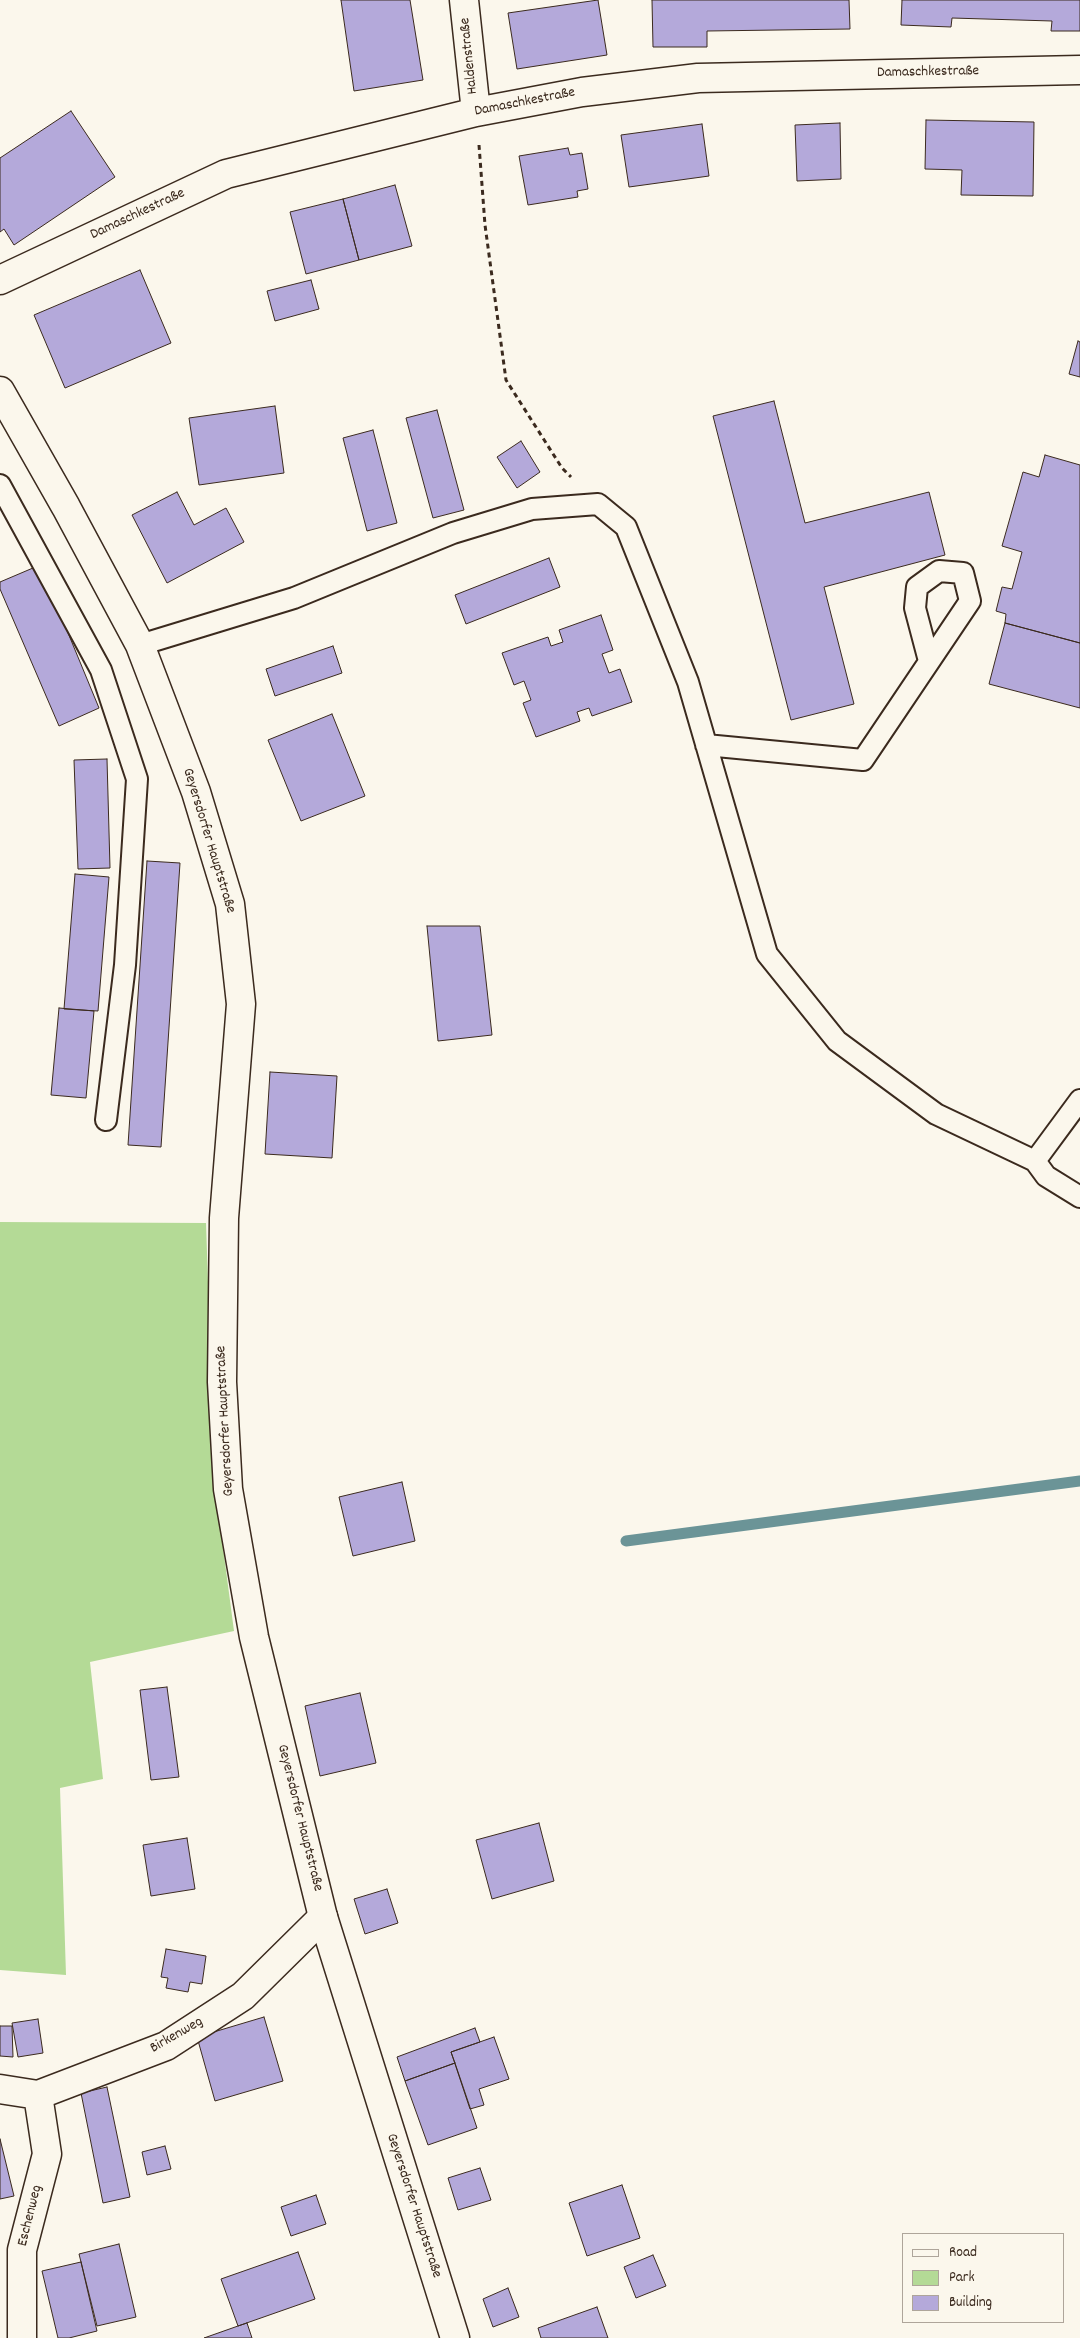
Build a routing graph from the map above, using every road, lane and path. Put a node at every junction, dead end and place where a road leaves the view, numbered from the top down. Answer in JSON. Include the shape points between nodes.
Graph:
{"nodes":[{"id":1,"x":464,"y":0,"type":"edge"},
{"id":2,"x":1080,"y":70,"type":"edge"},
{"id":3,"x":476,"y":112,"type":"junction"},
{"id":4,"x":0,"y":280,"type":"edge"},
{"id":5,"x":0,"y":391,"type":"edge"},
{"id":6,"x":0,"y":486,"type":"edge"},
{"id":7,"x":598,"y":504,"type":"junction"},
{"id":8,"x":140,"y":646,"type":"junction"},
{"id":9,"x":930,"y":661,"type":"dead end"},
{"id":10,"x":706,"y":745,"type":"junction"},
{"id":11,"x":1080,"y":1100,"type":"edge"},
{"id":12,"x":106,"y":1120,"type":"dead end"},
{"id":13,"x":1035,"y":1161,"type":"junction"},
{"id":14,"x":1080,"y":1197,"type":"edge"},
{"id":15,"x":324,"y":1917,"type":"junction"},
{"id":16,"x":0,"y":2089,"type":"edge"},
{"id":17,"x":38,"y":2095,"type":"junction"},
{"id":18,"x":22,"y":2338,"type":"edge"},
{"id":19,"x":456,"y":2338,"type":"edge"}],
"edges":[{"from":1,"to":3,"type":"main road","name":"Haldenstraße"},
{"from":2,"to":3,"type":"main road","name":"Damaschkestraße","via":[[698,78],[582,92]]},
{"from":3,"to":4,"type":"main road","name":"Damaschkestraße","via":[[226,174]]},
{"from":3,"to":7,"type":"path","via":[[485,225],[506,380],[562,468]]},
{"from":5,"to":8,"type":"main road","name":"Geyersdorfer Hauptstraße"},
{"from":6,"to":12,"type":"lane","via":[[101,670],[136,779],[125,965]]},
{"from":7,"to":8,"type":"lane","via":[[532,508],[453,533],[294,598]]},
{"from":7,"to":10,"type":"lane","via":[[626,527],[688,682]]},
{"from":8,"to":15,"type":"main road","name":"Geyersdorfer Hauptstraße","via":[[196,792],[230,904],[241,1004],[224,1218],[222,1382],[228,1489],[254,1637]]},
{"from":9,"to":10,"type":"lane","via":[[863,760]]},
{"from":10,"to":13,"type":"lane","via":[[767,954],[837,1041],[936,1114]]},
{"from":11,"to":13,"type":"lane"},
{"from":13,"to":14,"type":"lane","via":[[1046,1176]]},
{"from":15,"to":17,"type":"main road","name":"Birkenweg","via":[[243,1996],[166,2046]]},
{"from":15,"to":19,"type":"main road","name":"Geyersdorfer Hauptstraße"},
{"from":16,"to":17,"type":"main road","name":"Birkenweg"},
{"from":17,"to":18,"type":"main road","name":"Eschenweg","via":[[47,2154],[22,2250]]}]}
